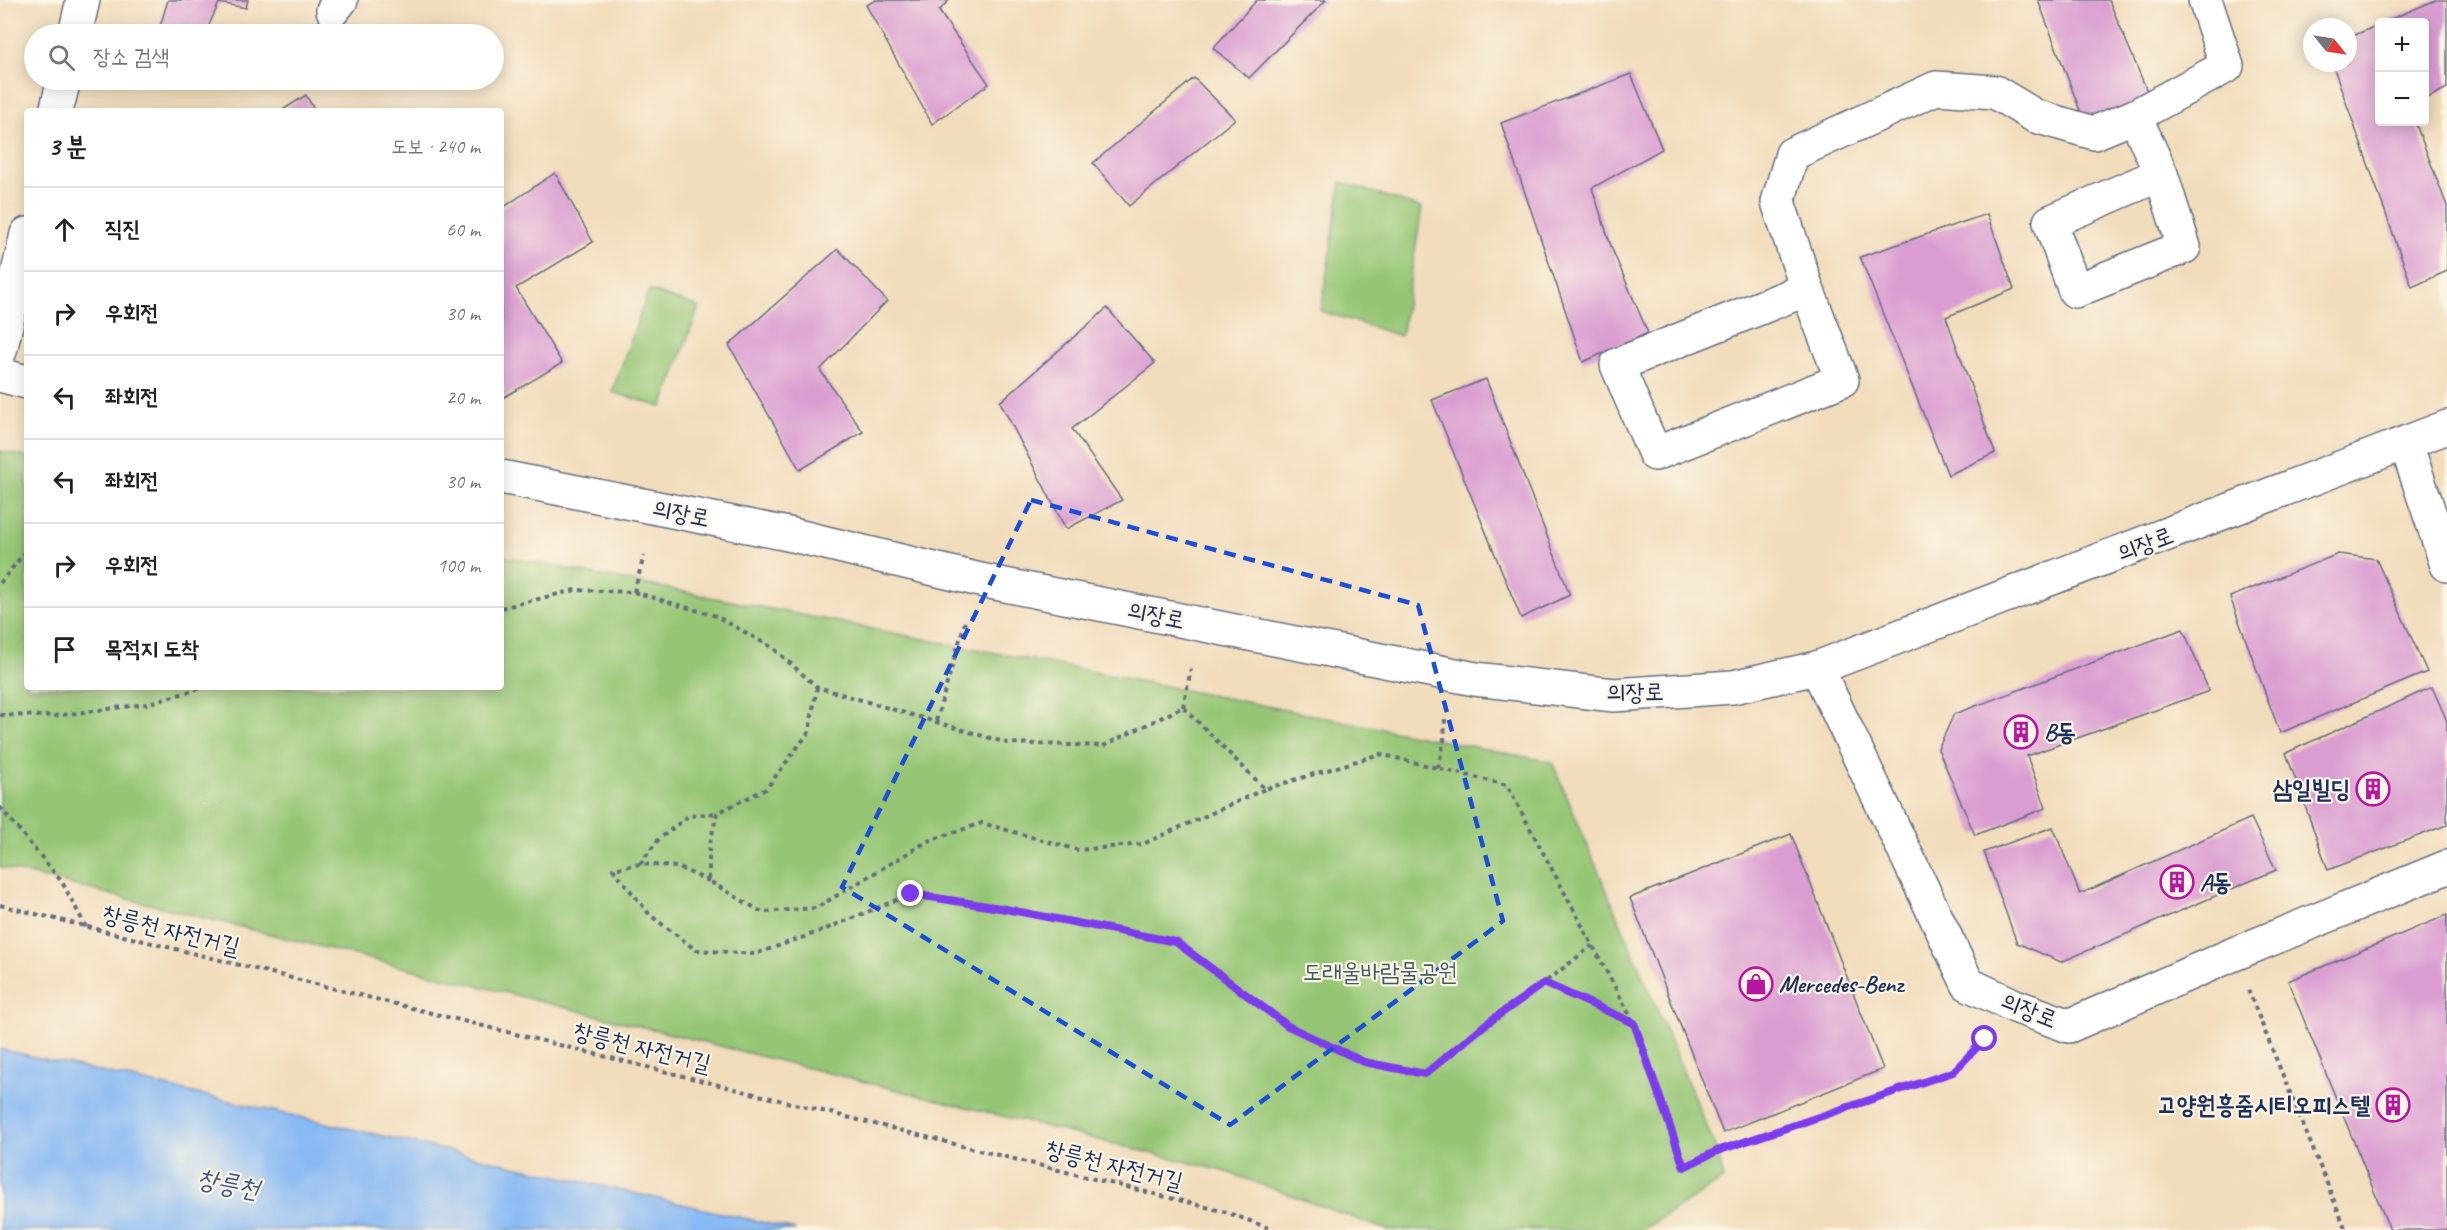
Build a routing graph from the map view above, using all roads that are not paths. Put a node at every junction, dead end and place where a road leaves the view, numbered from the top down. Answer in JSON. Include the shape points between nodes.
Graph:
{"nodes":[{"id":1,"x":83,"y":0,"type":"edge"},
{"id":2,"x":2205,"y":0,"type":"edge"},
{"id":3,"x":77,"y":24,"type":"edge"},
{"id":4,"x":61,"y":90,"type":"edge"},
{"id":5,"x":57,"y":108,"type":"edge"},
{"id":6,"x":2135,"y":116,"type":"junction"},
{"id":7,"x":2161,"y":174,"type":"dead end"},
{"id":8,"x":24,"y":247,"type":"edge"},
{"id":9,"x":1807,"y":289,"type":"junction"},
{"id":10,"x":0,"y":351,"type":"edge"},
{"id":11,"x":0,"y":375,"type":"edge"},
{"id":12,"x":24,"y":381,"type":"edge"},
{"id":13,"x":2447,"y":428,"type":"edge"},
{"id":14,"x":2406,"y":444,"type":"junction"},
{"id":15,"x":504,"y":478,"type":"edge"},
{"id":16,"x":2447,"y":566,"type":"edge"},
{"id":17,"x":1816,"y":668,"type":"junction"},
{"id":18,"x":2447,"y":867,"type":"edge"}],
"edges":[{"from":1,"to":3,"type":"street"},
{"from":2,"to":6,"type":"street","via":[[2227,66]]},
{"from":4,"to":5,"type":"street"},
{"from":6,"to":7,"type":"street"},
{"from":6,"to":9,"type":"street","via":[[2094,133],[2035,116],[1995,92],[1936,88],[1792,154],[1778,202]]},
{"from":8,"to":10,"type":"street"},
{"from":9,"to":9,"type":"street","via":[[1842,380],[1655,454],[1617,365]]},
{"from":11,"to":12,"type":"street"},
{"from":13,"to":14,"type":"street","name":"의장로"},
{"from":14,"to":16,"type":"street"},
{"from":14,"to":17,"type":"street","name":"의장로"},
{"from":15,"to":17,"type":"street","name":"의장로","via":[[793,535],[980,580],[1475,679],[1614,695],[1733,687]]},
{"from":17,"to":18,"type":"street","name":"의장로","via":[[1968,984],[2069,1026]]}]}
